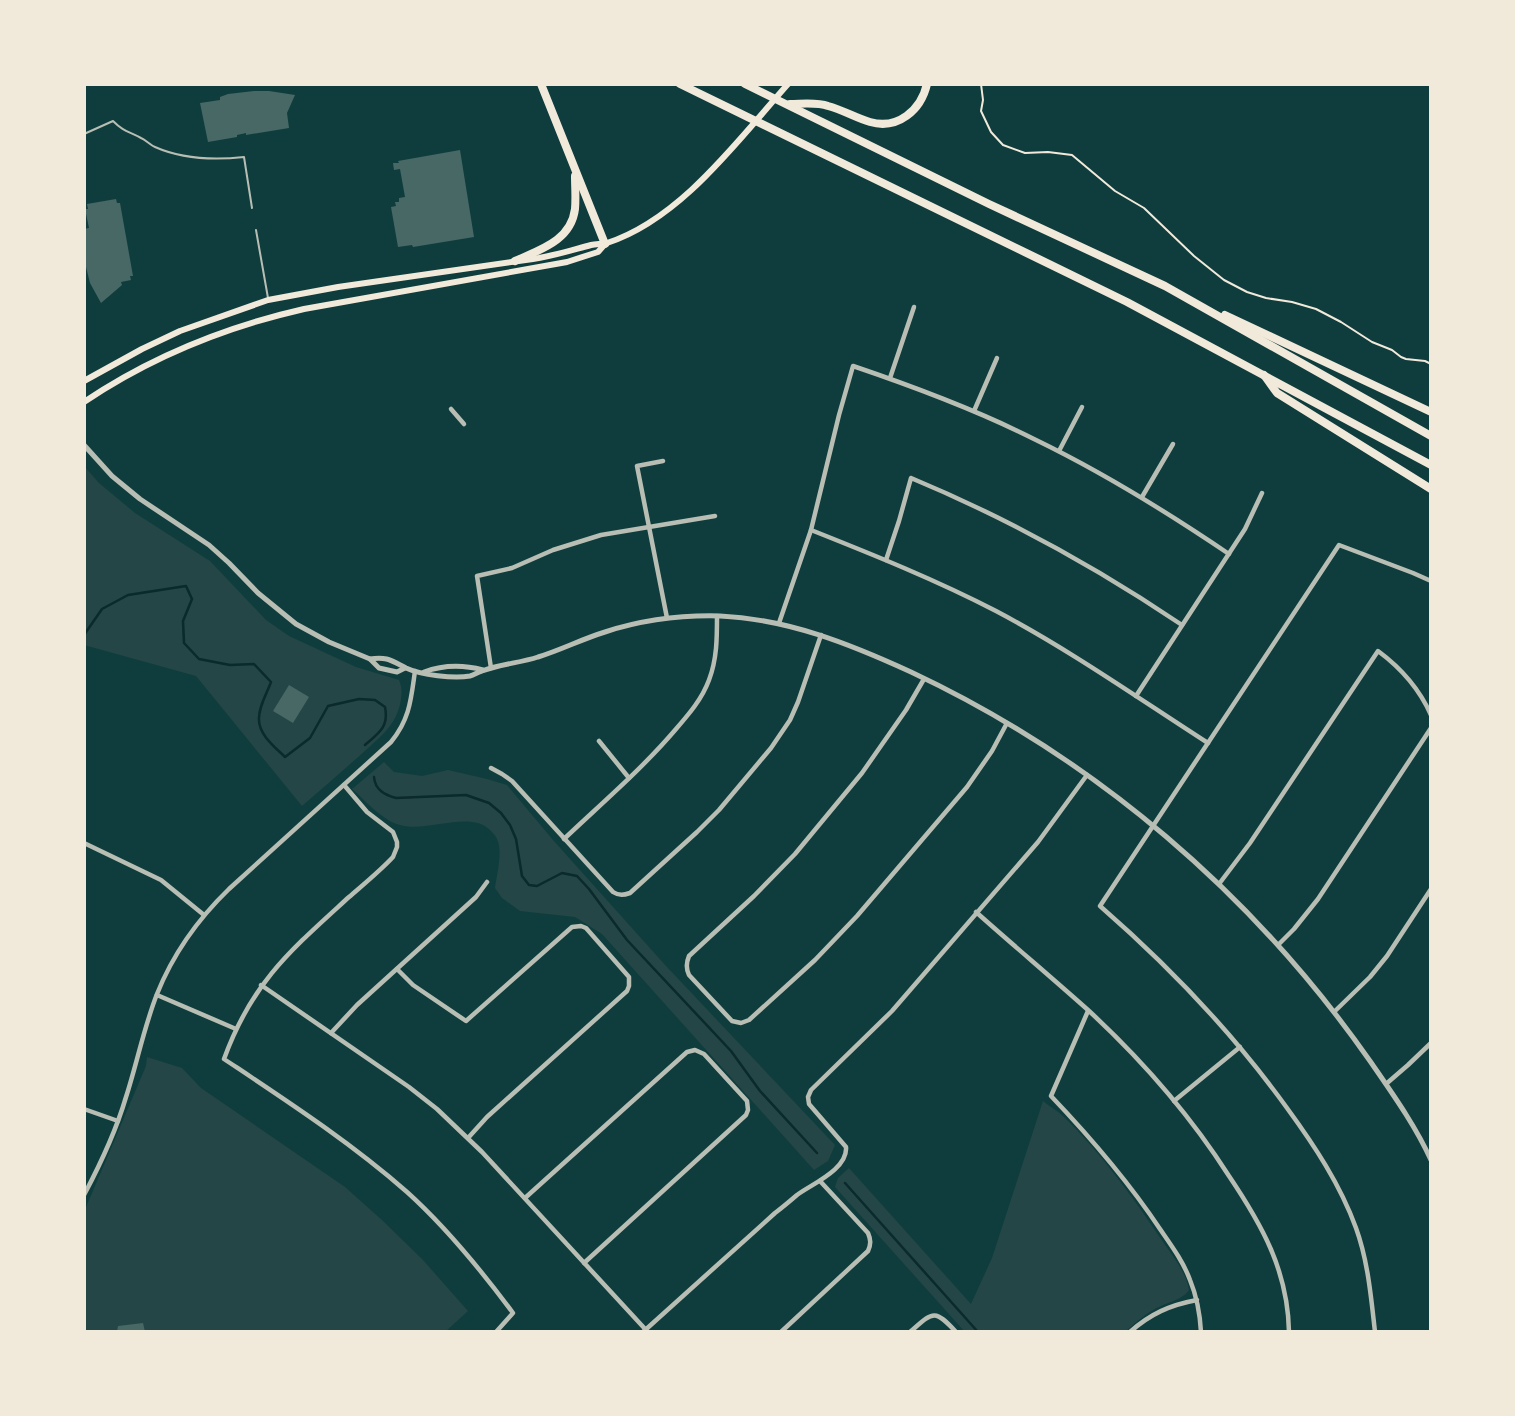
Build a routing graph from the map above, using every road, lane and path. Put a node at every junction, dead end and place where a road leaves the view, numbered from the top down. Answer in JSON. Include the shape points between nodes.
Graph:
{"nodes":[{"id":1,"x":541,"y":84,"type":"edge"},
{"id":2,"x":680,"y":84,"type":"edge"},
{"id":3,"x":745,"y":84,"type":"edge"},
{"id":4,"x":789,"y":84,"type":"edge"},
{"id":5,"x":927,"y":84,"type":"edge"},
{"id":6,"x":981,"y":84,"type":"edge"},
{"id":7,"x":786,"y":104,"type":"junction"},
{"id":8,"x":84,"y":134,"type":"edge"},
{"id":9,"x":575,"y":173,"type":"junction"},
{"id":10,"x":252,"y":208,"type":"dead end"},
{"id":11,"x":256,"y":230,"type":"dead end"},
{"id":12,"x":605,"y":244,"type":"junction"},
{"id":13,"x":515,"y":261,"type":"junction"},
{"id":14,"x":1165,"y":286,"type":"junction"},
{"id":15,"x":268,"y":300,"type":"junction"},
{"id":16,"x":914,"y":307,"type":"dead end"},
{"id":17,"x":997,"y":358,"type":"dead end"},
{"id":18,"x":1431,"y":364,"type":"edge"},
{"id":19,"x":1262,"y":373,"type":"junction"},
{"id":20,"x":890,"y":378,"type":"junction"},
{"id":21,"x":84,"y":381,"type":"edge"},
{"id":22,"x":84,"y":402,"type":"edge"},
{"id":23,"x":1082,"y":407,"type":"dead end"},
{"id":24,"x":451,"y":409,"type":"dead end"},
{"id":25,"x":974,"y":411,"type":"junction"},
{"id":26,"x":1431,"y":412,"type":"edge"},
{"id":27,"x":464,"y":424,"type":"dead end"},
{"id":28,"x":1431,"y":436,"type":"edge"},
{"id":29,"x":1173,"y":444,"type":"dead end"},
{"id":30,"x":84,"y":445,"type":"edge"},
{"id":31,"x":1059,"y":451,"type":"junction"},
{"id":32,"x":663,"y":461,"type":"dead end"},
{"id":33,"x":1431,"y":465,"type":"edge"},
{"id":34,"x":1431,"y":489,"type":"edge"},
{"id":35,"x":1262,"y":493,"type":"dead end"},
{"id":36,"x":1142,"y":497,"type":"junction"},
{"id":37,"x":715,"y":516,"type":"dead end"},
{"id":38,"x":649,"y":526,"type":"junction"},
{"id":39,"x":811,"y":530,"type":"junction"},
{"id":40,"x":1228,"y":554,"type":"junction"},
{"id":41,"x":886,"y":560,"type":"junction"},
{"id":42,"x":1431,"y":581,"type":"edge"},
{"id":43,"x":717,"y":616,"type":"junction"},
{"id":44,"x":667,"y":618,"type":"junction"},
{"id":45,"x":779,"y":623,"type":"junction"},
{"id":46,"x":1182,"y":625,"type":"junction"},
{"id":47,"x":821,"y":635,"type":"junction"},
{"id":48,"x":370,"y":659,"type":"junction"},
{"id":49,"x":405,"y":668,"type":"junction"},
{"id":50,"x":491,"y":668,"type":"junction"},
{"id":51,"x":415,"y":671,"type":"junction"},
{"id":52,"x":924,"y":679,"type":"junction"},
{"id":53,"x":1136,"y":696,"type":"junction"},
{"id":54,"x":1431,"y":715,"type":"edge"},
{"id":55,"x":1007,"y":723,"type":"junction"},
{"id":56,"x":1431,"y":728,"type":"edge"},
{"id":57,"x":599,"y":741,"type":"dead end"},
{"id":58,"x":1208,"y":743,"type":"junction"},
{"id":59,"x":491,"y":768,"type":"dead end"},
{"id":60,"x":1087,"y":775,"type":"junction"},
{"id":61,"x":629,"y":778,"type":"junction"},
{"id":62,"x":344,"y":785,"type":"junction"},
{"id":63,"x":1154,"y":826,"type":"junction"},
{"id":64,"x":564,"y":839,"type":"junction"},
{"id":65,"x":84,"y":843,"type":"edge"},
{"id":66,"x":487,"y":882,"type":"dead end"},
{"id":67,"x":1219,"y":884,"type":"junction"},
{"id":68,"x":1431,"y":889,"type":"edge"},
{"id":69,"x":976,"y":912,"type":"junction"},
{"id":70,"x":204,"y":915,"type":"junction"},
{"id":71,"x":1278,"y":945,"type":"junction"},
{"id":72,"x":397,"y":969,"type":"junction"},
{"id":73,"x":261,"y":985,"type":"junction"},
{"id":74,"x":157,"y":995,"type":"junction"},
{"id":75,"x":1088,"y":1011,"type":"junction"},
{"id":76,"x":1334,"y":1012,"type":"junction"},
{"id":77,"x":236,"y":1029,"type":"junction"},
{"id":78,"x":331,"y":1033,"type":"junction"},
{"id":79,"x":1431,"y":1043,"type":"edge"},
{"id":80,"x":1240,"y":1047,"type":"junction"},
{"id":81,"x":1385,"y":1084,"type":"junction"},
{"id":82,"x":1174,"y":1101,"type":"junction"},
{"id":83,"x":84,"y":1108,"type":"edge"},
{"id":84,"x":118,"y":1121,"type":"junction"},
{"id":85,"x":468,"y":1138,"type":"junction"},
{"id":86,"x":1430,"y":1155,"type":"edge"},
{"id":87,"x":820,"y":1181,"type":"junction"},
{"id":88,"x":84,"y":1195,"type":"edge"},
{"id":89,"x":525,"y":1198,"type":"junction"},
{"id":90,"x":584,"y":1263,"type":"junction"},
{"id":91,"x":1197,"y":1300,"type":"junction"},
{"id":92,"x":644,"y":1331,"type":"edge"},
{"id":93,"x":496,"y":1332,"type":"edge"},
{"id":94,"x":780,"y":1332,"type":"edge"},
{"id":95,"x":910,"y":1332,"type":"edge"},
{"id":96,"x":956,"y":1332,"type":"edge"},
{"id":97,"x":1130,"y":1332,"type":"edge"},
{"id":98,"x":1201,"y":1332,"type":"edge"},
{"id":99,"x":1289,"y":1332,"type":"edge"},
{"id":100,"x":1374,"y":1332,"type":"edge"}],
"edges":[{"from":1,"to":9,"type":"highway"},
{"from":2,"to":19,"type":"highway","via":[[1127,302]]},
{"from":3,"to":7,"type":"highway"},
{"from":4,"to":12,"type":"main road","via":[[704,179],[662,214]]},
{"from":5,"to":7,"type":"highway","via":[[911,114],[886,124],[826,105]]},
{"from":6,"to":18,"type":"path","via":[[981,111],[1003,145],[1025,153],[1072,155],[1115,191],[1144,208],[1224,280],[1266,298],[1316,309],[1401,357]]},
{"from":7,"to":14,"type":"highway"},
{"from":8,"to":10,"type":"lane","via":[[113,121],[177,155],[244,157]]},
{"from":9,"to":12,"type":"highway"},
{"from":9,"to":13,"type":"highway","via":[[570,226],[558,241]]},
{"from":11,"to":15,"type":"lane"},
{"from":12,"to":13,"type":"main road"},
{"from":12,"to":22,"type":"main road","via":[[598,252],[567,262],[249,323],[165,355]]},
{"from":13,"to":15,"type":"main road"},
{"from":14,"to":26,"type":"highway"},
{"from":14,"to":28,"type":"highway"},
{"from":15,"to":21,"type":"main road","via":[[180,331]]},
{"from":16,"to":20,"type":"street"},
{"from":17,"to":25,"type":"street"},
{"from":19,"to":33,"type":"highway"},
{"from":19,"to":34,"type":"highway","via":[[1277,393]]},
{"from":20,"to":25,"type":"street"},
{"from":20,"to":39,"type":"street","via":[[853,366]]},
{"from":23,"to":31,"type":"street"},
{"from":24,"to":27,"type":"street"},
{"from":25,"to":31,"type":"street"},
{"from":29,"to":36,"type":"street"},
{"from":30,"to":48,"type":"street","via":[[118,481],[209,545],[281,612],[329,642]]},
{"from":31,"to":36,"type":"street"},
{"from":32,"to":38,"type":"street","via":[[637,466]]},
{"from":35,"to":40,"type":"street"},
{"from":36,"to":40,"type":"street"},
{"from":37,"to":38,"type":"street"},
{"from":38,"to":44,"type":"street"},
{"from":38,"to":50,"type":"street","via":[[601,535],[513,568],[477,576]]},
{"from":39,"to":41,"type":"street"},
{"from":39,"to":45,"type":"street"},
{"from":40,"to":46,"type":"street"},
{"from":41,"to":46,"type":"street","via":[[911,478],[1052,544]]},
{"from":41,"to":53,"type":"street","via":[[1025,627]]},
{"from":42,"to":58,"type":"street","via":[[1339,545]]},
{"from":43,"to":44,"type":"street"},
{"from":43,"to":45,"type":"street"},
{"from":43,"to":61,"type":"street","via":[[715,660],[704,693]]},
{"from":44,"to":50,"type":"street","via":[[606,631],[525,661]]},
{"from":45,"to":47,"type":"street"},
{"from":46,"to":53,"type":"street"},
{"from":47,"to":52,"type":"street"},
{"from":47,"to":64,"type":"street","via":[[798,702],[771,748],[719,810],[630,893],[613,892]]},
{"from":48,"to":49,"type":"street","via":[[389,659]]},
{"from":48,"to":49,"type":"street","via":[[379,668],[397,672]]},
{"from":49,"to":51,"type":"street"},
{"from":50,"to":51,"type":"street","via":[[470,676]]},
{"from":51,"to":62,"type":"street","via":[[403,725]]},
{"from":52,"to":55,"type":"street"},
{"from":52,"to":55,"type":"street","via":[[862,773],[795,854],[689,956],[689,975],[732,1021],[748,1020],[835,940],[967,787]]},
{"from":53,"to":58,"type":"street"},
{"from":54,"to":67,"type":"street","via":[[1410,680],[1378,651]]},
{"from":55,"to":60,"type":"street"},
{"from":56,"to":71,"type":"street","via":[[1318,899]]},
{"from":57,"to":61,"type":"street"},
{"from":58,"to":63,"type":"street"},
{"from":59,"to":64,"type":"street","via":[[512,781]]},
{"from":60,"to":63,"type":"street"},
{"from":60,"to":69,"type":"street","via":[[1038,842]]},
{"from":61,"to":64,"type":"street"},
{"from":62,"to":70,"type":"street"},
{"from":62,"to":73,"type":"street","via":[[367,812],[393,832],[397,847],[393,857],[291,950]]},
{"from":63,"to":67,"type":"street"},
{"from":63,"to":80,"type":"street","via":[[1100,906],[1170,970]]},
{"from":65,"to":70,"type":"street","via":[[156,877]]},
{"from":66,"to":72,"type":"street"},
{"from":67,"to":71,"type":"street"},
{"from":68,"to":76,"type":"street","via":[[1378,967]]},
{"from":69,"to":75,"type":"street"},
{"from":69,"to":87,"type":"street","via":[[892,1011],[811,1090],[809,1104],[846,1147],[841,1163]]},
{"from":70,"to":74,"type":"street","via":[[173,960]]},
{"from":71,"to":76,"type":"street"},
{"from":72,"to":78,"type":"street"},
{"from":72,"to":85,"type":"street","via":[[466,1021],[572,927],[586,928],[629,976],[627,990]]},
{"from":73,"to":77,"type":"street"},
{"from":73,"to":78,"type":"street"},
{"from":74,"to":77,"type":"street"},
{"from":74,"to":84,"type":"street"},
{"from":75,"to":82,"type":"street"},
{"from":75,"to":91,"type":"street","via":[[1051,1096],[1133,1191],[1179,1257]]},
{"from":76,"to":81,"type":"street"},
{"from":77,"to":93,"type":"street","via":[[224,1059],[332,1132],[427,1211],[513,1313]]},
{"from":78,"to":85,"type":"street","via":[[410,1087]]},
{"from":79,"to":81,"type":"street"},
{"from":80,"to":82,"type":"street"},
{"from":80,"to":100,"type":"street","via":[[1301,1129],[1346,1204],[1368,1276]]},
{"from":81,"to":86,"type":"street"},
{"from":82,"to":99,"type":"street","via":[[1262,1227],[1278,1265]]},
{"from":83,"to":84,"type":"street"},
{"from":84,"to":88,"type":"street"},
{"from":85,"to":89,"type":"street"},
{"from":87,"to":92,"type":"street","via":[[775,1213]]},
{"from":87,"to":94,"type":"street","via":[[868,1233],[871,1246]]},
{"from":89,"to":90,"type":"street"},
{"from":89,"to":90,"type":"street","via":[[687,1052],[704,1054],[747,1101],[747,1115]]},
{"from":90,"to":92,"type":"street"},
{"from":91,"to":97,"type":"street","via":[[1158,1311]]},
{"from":91,"to":98,"type":"street"},
{"from":95,"to":96,"type":"street","via":[[936,1315]]}]}
